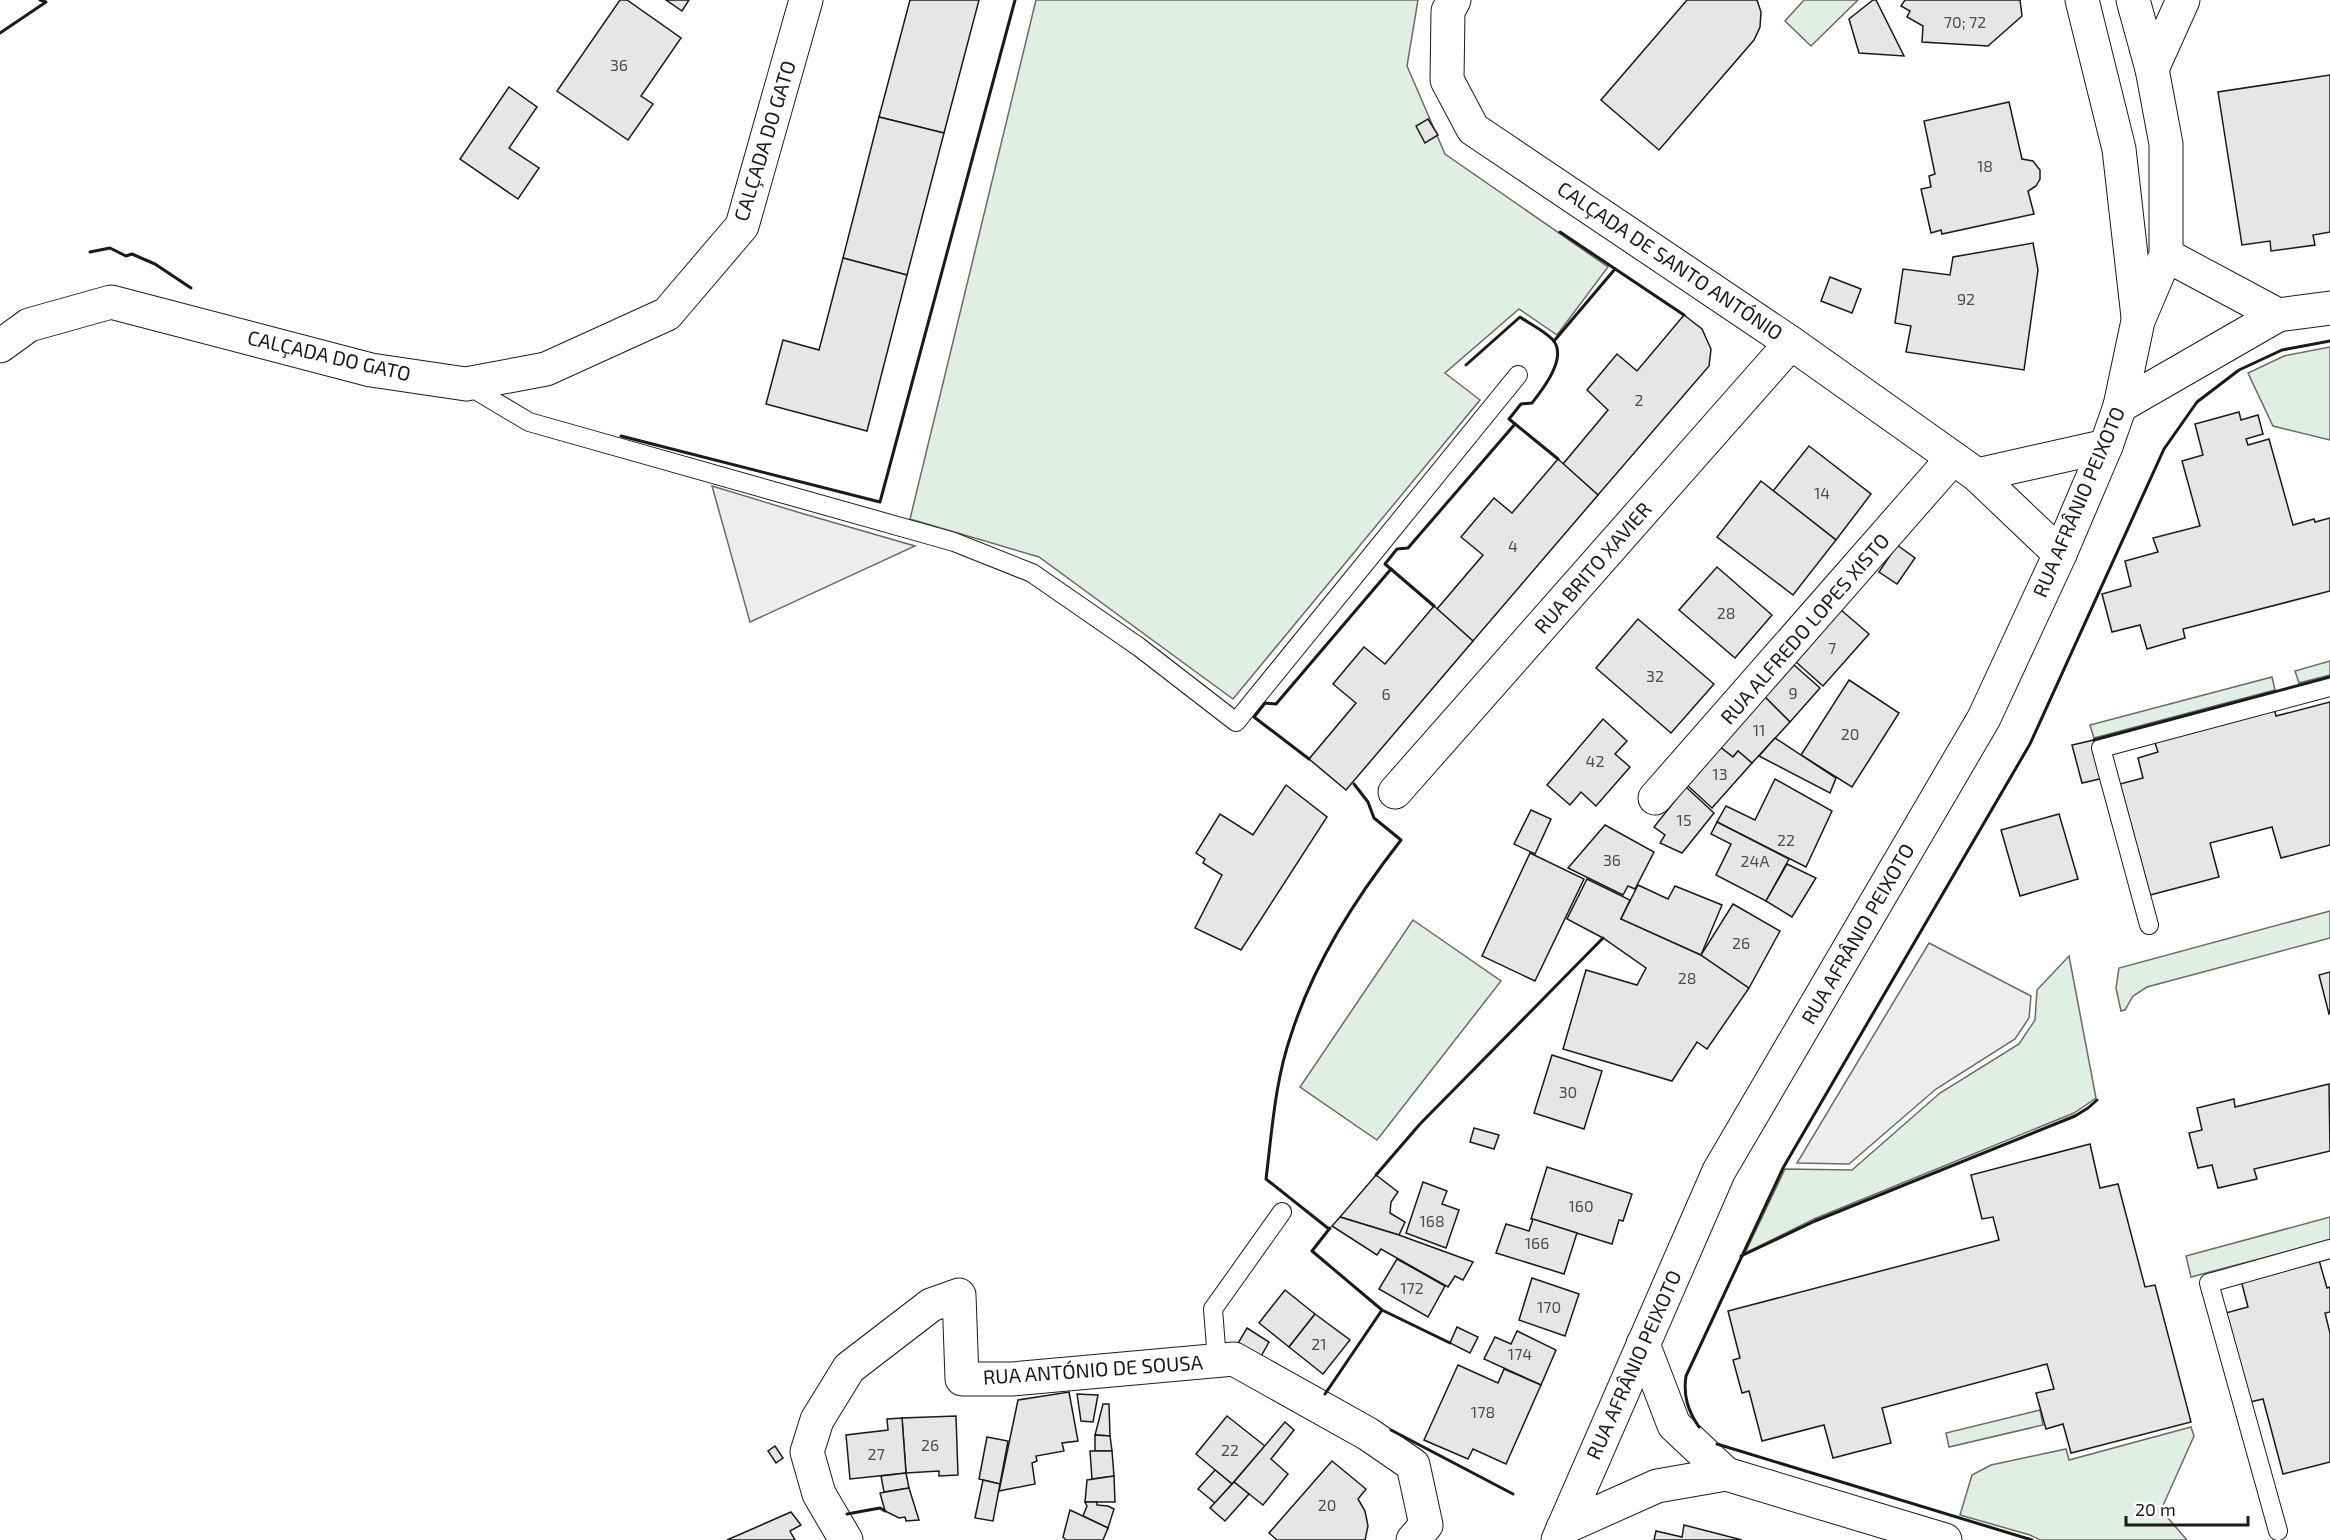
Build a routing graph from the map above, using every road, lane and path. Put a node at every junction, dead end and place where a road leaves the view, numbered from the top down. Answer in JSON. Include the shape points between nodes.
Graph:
{"nodes":[{"id":1,"x":806,"y":0,"type":"edge"},
{"id":2,"x":1454,"y":0,"type":"edge"},
{"id":3,"x":2082,"y":0,"type":"edge"},
{"id":4,"x":2133,"y":0,"type":"edge"},
{"id":5,"x":2183,"y":0,"type":"edge"},
{"id":6,"x":2152,"y":69,"type":"junction"},
{"id":7,"x":2166,"y":255,"type":"junction"},
{"id":8,"x":2330,"y":308,"type":"edge"},
{"id":9,"x":2278,"y":315,"type":"junction"},
{"id":10,"x":2138,"y":321,"type":"junction"},
{"id":11,"x":1791,"y":343,"type":"junction"},
{"id":12,"x":0,"y":346,"type":"edge"},
{"id":13,"x":1518,"y":375,"type":"dead end"},
{"id":14,"x":466,"y":384,"type":"junction"},
{"id":15,"x":2120,"y":406,"type":"junction"},
{"id":16,"x":2106,"y":446,"type":"junction"},
{"id":17,"x":1965,"y":467,"type":"junction"},
{"id":18,"x":2060,"y":554,"type":"junction"},
{"id":19,"x":2330,"y":687,"type":"edge"},
{"id":20,"x":1395,"y":792,"type":"dead end"},
{"id":21,"x":1655,"y":798,"type":"dead end"},
{"id":22,"x":2149,"y":925,"type":"dead end"},
{"id":23,"x":1282,"y":1212,"type":"dead end"},
{"id":24,"x":2330,"y":1249,"type":"edge"},
{"id":25,"x":1643,"y":1344,"type":"junction"},
{"id":26,"x":1216,"y":1360,"type":"junction"},
{"id":27,"x":1726,"y":1474,"type":"junction"},
{"id":28,"x":2278,"y":1532,"type":"dead end"},
{"id":29,"x":1560,"y":1534,"type":"edge"},
{"id":30,"x":846,"y":1540,"type":"edge"},
{"id":31,"x":1413,"y":1540,"type":"edge"},
{"id":32,"x":1945,"y":1540,"type":"edge"}],
"edges":[{"from":1,"to":14,"type":"street","name":"CALÇADA DO GATO","via":[[742,226],[667,314],[546,369]]},
{"from":2,"to":11,"type":"street","name":"CALÇADA DE SANTO ANTÓNIO","via":[[1448,11],[1447,80],[1473,129]]},
{"from":3,"to":10,"type":"street","name":"RUA AFRÂNIO PEIXOTO","via":[[2119,149]]},
{"from":4,"to":6,"type":"street","name":"RUA AFRÂNIO PEIXOTO"},
{"from":5,"to":6,"type":"street"},
{"from":6,"to":7,"type":"street","name":"RUA AFRÂNIO PEIXOTO","via":[[2166,144]]},
{"from":7,"to":9,"type":"street"},
{"from":7,"to":10,"type":"street","name":"RUA AFRÂNIO PEIXOTO"},
{"from":8,"to":9,"type":"street"},
{"from":9,"to":15,"type":"street"},
{"from":10,"to":15,"type":"street","name":"RUA AFRÂNIO PEIXOTO"},
{"from":11,"to":17,"type":"street","name":"CALÇADA DE SANTO ANTÓNIO"},
{"from":11,"to":20,"type":"street","name":"RUA BRITO XAVIER"},
{"from":12,"to":14,"type":"street","name":"CALÇADA DO GATO","via":[[29,326],[111,302],[371,370]]},
{"from":13,"to":14,"type":"lane","via":[[1236,722],[1139,647],[1032,573],[954,542],[530,422]]},
{"from":15,"to":16,"type":"street","name":"RUA AFRÂNIO PEIXOTO"},
{"from":16,"to":17,"type":"street"},
{"from":16,"to":18,"type":"street","name":"RUA AFRÂNIO PEIXOTO"},
{"from":17,"to":18,"type":"street","name":"CALÇADA DE SANTO ANTÓNIO"},
{"from":17,"to":21,"type":"street","name":"RUA ALFREDO LOPES XISTO"},
{"from":18,"to":25,"type":"street","name":"RUA AFRÂNIO PEIXOTO","via":[[1984,718],[1719,1171]]},
{"from":19,"to":22,"type":"lane","via":[[2101,748]]},
{"from":23,"to":26,"type":"lane","via":[[1214,1309]]},
{"from":24,"to":28,"type":"lane","via":[[2209,1283]]},
{"from":25,"to":27,"type":"street","via":[[1674,1425]]},
{"from":25,"to":29,"type":"street","name":"RUA AFRÂNIO PEIXOTO"},
{"from":26,"to":30,"type":"street","name":"RUA ANTÓNIO DE SOUSA","via":[[1012,1379],[962,1379],[959,1295],[931,1305],[849,1368],[817,1420],[807,1452],[819,1494]]},
{"from":26,"to":31,"type":"street","name":"RUA ANTÓNIO DE SOUSA","via":[[1234,1359],[1368,1434],[1413,1465],[1426,1525]]},
{"from":27,"to":29,"type":"street","via":[[1657,1486]]},
{"from":27,"to":32,"type":"street"}]}
